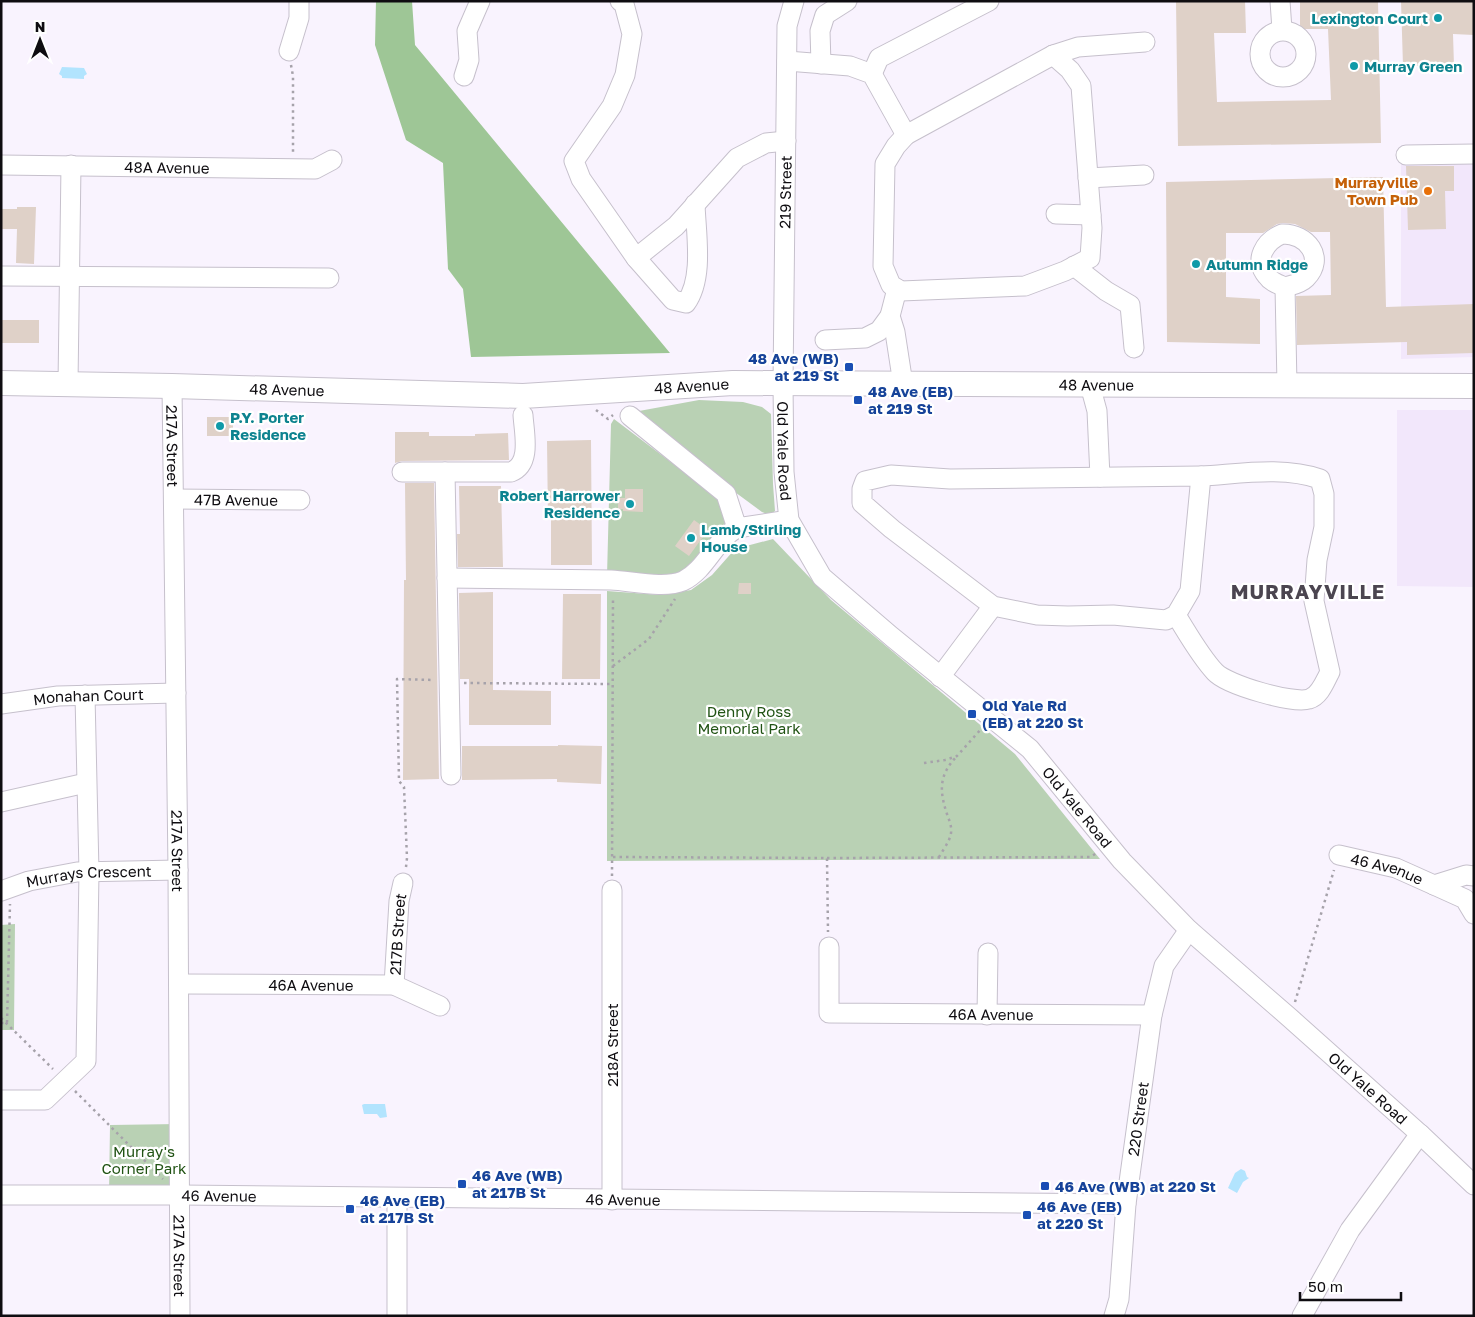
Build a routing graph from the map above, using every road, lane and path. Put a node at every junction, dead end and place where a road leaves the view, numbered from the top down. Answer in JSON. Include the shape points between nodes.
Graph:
{"nodes":[{"id":1,"x":299,"y":1,"type":"edge"},
{"id":2,"x":480,"y":1,"type":"edge"},
{"id":3,"x":620,"y":1,"type":"edge"},
{"id":4,"x":794,"y":1,"type":"edge"},
{"id":5,"x":847,"y":1,"type":"edge"},
{"id":6,"x":989,"y":1,"type":"edge"},
{"id":7,"x":1280,"y":1,"type":"edge"},
{"id":8,"x":1282,"y":30,"type":"dead end"},
{"id":9,"x":1145,"y":42,"type":"dead end"},
{"id":10,"x":289,"y":51,"type":"joint"},
{"id":11,"x":1053,"y":55,"type":"junction"},
{"id":12,"x":787,"y":61,"type":"junction"},
{"id":13,"x":820,"y":64,"type":"junction"},
{"id":14,"x":872,"y":74,"type":"junction"},
{"id":15,"x":464,"y":76,"type":"dead end"},
{"id":16,"x":906,"y":135,"type":"junction"},
{"id":17,"x":786,"y":141,"type":"junction"},
{"id":18,"x":1474,"y":154,"type":"edge"},
{"id":19,"x":1406,"y":155,"type":"dead end"},
{"id":20,"x":332,"y":160,"type":"dead end"},
{"id":21,"x":1,"y":165,"type":"edge"},
{"id":22,"x":71,"y":165,"type":"junction"},
{"id":23,"x":292,"y":168,"type":"junction"},
{"id":24,"x":1144,"y":175,"type":"dead end"},
{"id":25,"x":1088,"y":178,"type":"junction"},
{"id":26,"x":695,"y":204,"type":"junction"},
{"id":27,"x":1056,"y":214,"type":"dead end"},
{"id":28,"x":1091,"y":215,"type":"junction"},
{"id":29,"x":636,"y":258,"type":"junction"},
{"id":30,"x":1074,"y":266,"type":"junction"},
{"id":31,"x":1,"y":276,"type":"edge"},
{"id":32,"x":69,"y":277,"type":"junction"},
{"id":33,"x":330,"y":278,"type":"dead end"},
{"id":34,"x":1284,"y":287,"type":"dead end"},
{"id":35,"x":897,"y":289,"type":"junction"},
{"id":36,"x":890,"y":316,"type":"junction"},
{"id":37,"x":825,"y":340,"type":"dead end"},
{"id":38,"x":1134,"y":348,"type":"dead end"},
{"id":39,"x":1,"y":383,"type":"edge"},
{"id":40,"x":68,"y":384,"type":"junction"},
{"id":41,"x":783,"y":384,"type":"junction"},
{"id":42,"x":903,"y":384,"type":"junction"},
{"id":43,"x":1090,"y":385,"type":"junction"},
{"id":44,"x":1287,"y":385,"type":"junction"},
{"id":45,"x":172,"y":386,"type":"junction"},
{"id":46,"x":1474,"y":386,"type":"edge"},
{"id":47,"x":594,"y":409,"type":"dead end"},
{"id":48,"x":622,"y":414,"type":"joint"},
{"id":49,"x":523,"y":415,"type":"dead end"},
{"id":50,"x":402,"y":472,"type":"dead end"},
{"id":51,"x":445,"y":472,"type":"junction"},
{"id":52,"x":1201,"y":476,"type":"junction"},
{"id":53,"x":1094,"y":477,"type":"junction"},
{"id":54,"x":174,"y":499,"type":"junction"},
{"id":55,"x":300,"y":500,"type":"dead end"},
{"id":56,"x":789,"y":520,"type":"junction"},
{"id":57,"x":737,"y":528,"type":"junction"},
{"id":58,"x":447,"y":578,"type":"junction"},
{"id":59,"x":613,"y":580,"type":"junction"},
{"id":60,"x":682,"y":581,"type":"junction"},
{"id":61,"x":993,"y":606,"type":"junction"},
{"id":62,"x":1176,"y":615,"type":"junction"},
{"id":63,"x":613,"y":666,"type":"junction"},
{"id":64,"x":940,"y":677,"type":"junction"},
{"id":65,"x":176,"y":693,"type":"junction"},
{"id":66,"x":85,"y":695,"type":"junction"},
{"id":67,"x":1,"y":704,"type":"edge"},
{"id":68,"x":991,"y":718,"type":"junction"},
{"id":69,"x":957,"y":756,"type":"junction"},
{"id":70,"x":924,"y":763,"type":"dead end"},
{"id":71,"x":451,"y":775,"type":"dead end"},
{"id":72,"x":86,"y":783,"type":"junction"},
{"id":73,"x":1,"y":802,"type":"edge"},
{"id":74,"x":1110,"y":847,"type":"junction"},
{"id":75,"x":1339,"y":855,"type":"joint"},
{"id":76,"x":613,"y":857,"type":"junction"},
{"id":77,"x":827,"y":858,"type":"junction"},
{"id":78,"x":939,"y":858,"type":"junction"},
{"id":79,"x":178,"y":870,"type":"junction"},
{"id":80,"x":89,"y":872,"type":"junction"},
{"id":81,"x":1474,"y":876,"type":"edge"},
{"id":82,"x":403,"y":883,"type":"dead end"},
{"id":83,"x":1434,"y":885,"type":"junction"},
{"id":84,"x":6,"y":889,"type":"edge"},
{"id":85,"x":612,"y":890,"type":"joint"},
{"id":86,"x":1474,"y":914,"type":"edge"},
{"id":87,"x":1189,"y":930,"type":"junction"},
{"id":88,"x":829,"y":947,"type":"joint"},
{"id":89,"x":988,"y":953,"type":"dead end"},
{"id":90,"x":179,"y":984,"type":"junction"},
{"id":91,"x":394,"y":985,"type":"junction"},
{"id":92,"x":440,"y":1006,"type":"dead end"},
{"id":93,"x":987,"y":1015,"type":"junction"},
{"id":94,"x":1152,"y":1015,"type":"junction"},
{"id":95,"x":1,"y":1018,"type":"edge"},
{"id":96,"x":1290,"y":1018,"type":"junction"},
{"id":97,"x":1,"y":1023,"type":"edge"},
{"id":98,"x":7,"y":1024,"type":"junction"},
{"id":99,"x":65,"y":1081,"type":"junction"},
{"id":100,"x":1,"y":1100,"type":"edge"},
{"id":101,"x":1420,"y":1134,"type":"junction"},
{"id":102,"x":1474,"y":1185,"type":"edge"},
{"id":103,"x":1,"y":1195,"type":"edge"},
{"id":104,"x":180,"y":1195,"type":"junction"},
{"id":105,"x":397,"y":1198,"type":"junction"},
{"id":106,"x":612,"y":1200,"type":"junction"},
{"id":107,"x":1126,"y":1204,"type":"junction"},
{"id":108,"x":180,"y":1316,"type":"edge"},
{"id":109,"x":397,"y":1316,"type":"edge"},
{"id":110,"x":1114,"y":1316,"type":"edge"},
{"id":111,"x":1302,"y":1316,"type":"edge"}],
"edges":[{"from":1,"to":10,"type":"street","via":[[299,18]]},
{"from":2,"to":15,"type":"street","via":[[467,31],[469,60]]},
{"from":3,"to":29,"type":"street","via":[[624,4],[632,34],[625,75],[612,106],[574,161],[581,179]]},
{"from":4,"to":12,"type":"street","name":"219 Street","via":[[787,26]]},
{"from":5,"to":13,"type":"street","via":[[825,15],[820,31]]},
{"from":6,"to":14,"type":"street","via":[[879,58]]},
{"from":7,"to":8,"type":"street"},
{"from":9,"to":11,"type":"street","via":[[1078,47]]},
{"from":10,"to":23,"type":"path","via":[[293,76]]},
{"from":11,"to":16,"type":"street"},
{"from":11,"to":25,"type":"street","via":[[1070,70],[1081,86]]},
{"from":12,"to":13,"type":"street"},
{"from":12,"to":17,"type":"street","name":"219 Street"},
{"from":13,"to":14,"type":"street","via":[[850,66]]},
{"from":14,"to":16,"type":"street"},
{"from":16,"to":35,"type":"street","via":[[885,164],[883,266],[891,285]]},
{"from":17,"to":26,"type":"street","via":[[766,143],[737,158]]},
{"from":17,"to":41,"type":"street","name":"219 Street"},
{"from":18,"to":19,"type":"street"},
{"from":20,"to":23,"type":"street","name":"48A Avenue","via":[[315,169]]},
{"from":21,"to":22,"type":"street","name":"48A Avenue"},
{"from":22,"to":23,"type":"street","name":"48A Avenue"},
{"from":22,"to":32,"type":"street"},
{"from":24,"to":25,"type":"street"},
{"from":25,"to":28,"type":"street"},
{"from":26,"to":29,"type":"street","via":[[676,226]]},
{"from":26,"to":29,"type":"street","via":[[698,265],[691,297],[686,303],[673,300]]},
{"from":27,"to":28,"type":"street"},
{"from":28,"to":30,"type":"street","via":[[1090,258]]},
{"from":30,"to":35,"type":"street","via":[[1025,286]]},
{"from":30,"to":38,"type":"street","via":[[1106,291],[1130,304]]},
{"from":31,"to":32,"type":"street"},
{"from":32,"to":33,"type":"street"},
{"from":32,"to":40,"type":"street"},
{"from":34,"to":44,"type":"street"},
{"from":35,"to":36,"type":"street"},
{"from":36,"to":37,"type":"street","via":[[879,330],[865,338]]},
{"from":36,"to":42,"type":"street"},
{"from":39,"to":40,"type":"main road","name":"48 Avenue"},
{"from":40,"to":45,"type":"main road","name":"48 Avenue"},
{"from":41,"to":42,"type":"main road","name":"48 Avenue"},
{"from":41,"to":45,"type":"main road","name":"48 Avenue","via":[[733,383],[523,396]]},
{"from":41,"to":56,"type":"street","name":"Old Yale Road","via":[[784,472]]},
{"from":42,"to":43,"type":"main road","name":"48 Avenue"},
{"from":43,"to":44,"type":"main road","name":"48 Avenue"},
{"from":43,"to":53,"type":"street","via":[[1086,410]]},
{"from":44,"to":46,"type":"main road","name":"48 Avenue"},
{"from":45,"to":54,"type":"street","name":"217A Street"},
{"from":47,"to":48,"type":"path","via":[[608,419]]},
{"from":48,"to":57,"type":"street","via":[[726,494]]},
{"from":49,"to":51,"type":"street","via":[[525,459],[516,470]]},
{"from":50,"to":51,"type":"street"},
{"from":51,"to":58,"type":"street"},
{"from":52,"to":53,"type":"street"},
{"from":52,"to":62,"type":"street","via":[[1190,591]]},
{"from":52,"to":62,"type":"street","via":[[1274,472],[1304,473],[1320,479],[1324,494],[1324,526],[1314,601],[1330,672],[1319,692],[1310,699],[1283,698],[1250,690],[1216,674]]},
{"from":53,"to":61,"type":"street","via":[[950,479],[891,475],[865,482],[862,502]]},
{"from":54,"to":55,"type":"street","name":"47B Avenue"},
{"from":54,"to":65,"type":"street","name":"217A Street"},
{"from":56,"to":57,"type":"street"},
{"from":56,"to":64,"type":"street","name":"Old Yale Road","via":[[822,577]]},
{"from":57,"to":60,"type":"street","via":[[691,576]]},
{"from":58,"to":59,"type":"street"},
{"from":58,"to":71,"type":"street"},
{"from":59,"to":60,"type":"street","via":[[670,584]]},
{"from":59,"to":63,"type":"path"},
{"from":60,"to":63,"type":"path","via":[[679,593],[649,639]]},
{"from":61,"to":62,"type":"street","via":[[1037,615],[1113,614],[1166,620]]},
{"from":61,"to":64,"type":"street"},
{"from":63,"to":76,"type":"path"},
{"from":64,"to":68,"type":"street","name":"Old Yale Road"},
{"from":65,"to":66,"type":"street","name":"Monahan Court"},
{"from":65,"to":79,"type":"street","name":"217A Street"},
{"from":66,"to":67,"type":"street","name":"Monahan Court"},
{"from":66,"to":72,"type":"street"},
{"from":68,"to":69,"type":"path"},
{"from":68,"to":74,"type":"street","name":"Old Yale Road","via":[[1030,749]]},
{"from":69,"to":70,"type":"path"},
{"from":69,"to":78,"type":"path","via":[[948,766],[941,784],[952,827]]},
{"from":72,"to":73,"type":"street"},
{"from":72,"to":80,"type":"street"},
{"from":74,"to":78,"type":"path","via":[[1090,857]]},
{"from":74,"to":87,"type":"street","name":"Old Yale Road"},
{"from":75,"to":83,"type":"street","name":"46 Avenue","via":[[1396,868]]},
{"from":75,"to":96,"type":"path"},
{"from":76,"to":77,"type":"path"},
{"from":76,"to":85,"type":"path"},
{"from":77,"to":78,"type":"path"},
{"from":77,"to":88,"type":"path"},
{"from":79,"to":80,"type":"street","name":"Murrays Crescent"},
{"from":79,"to":90,"type":"street","name":"217A Street"},
{"from":80,"to":84,"type":"street","name":"Murrays Crescent","via":[[29,881]]},
{"from":80,"to":99,"type":"street","via":[[86,1061]]},
{"from":81,"to":83,"type":"street","name":"46 Avenue"},
{"from":82,"to":91,"type":"street","name":"217B Street"},
{"from":83,"to":86,"type":"street","name":"46 Avenue","via":[[1465,898]]},
{"from":84,"to":98,"type":"path"},
{"from":85,"to":106,"type":"street","name":"218A Street"},
{"from":87,"to":94,"type":"street","name":"220 Street","via":[[1164,966]]},
{"from":87,"to":96,"type":"street","name":"Old Yale Road"},
{"from":88,"to":93,"type":"street","name":"46A Avenue","via":[[829,1014]]},
{"from":89,"to":93,"type":"street"},
{"from":90,"to":91,"type":"street","name":"46A Avenue"},
{"from":90,"to":104,"type":"street","name":"217A Street"},
{"from":91,"to":92,"type":"street","name":"46A Avenue"},
{"from":93,"to":94,"type":"street","name":"46A Avenue"},
{"from":94,"to":107,"type":"street","name":"220 Street"},
{"from":95,"to":98,"type":"path"},
{"from":96,"to":101,"type":"street","name":"Old Yale Road"},
{"from":97,"to":98,"type":"path"},
{"from":98,"to":99,"type":"path"},
{"from":99,"to":100,"type":"street","via":[[45,1100]]},
{"from":99,"to":104,"type":"path"},
{"from":101,"to":102,"type":"street","name":"Old Yale Road"},
{"from":101,"to":111,"type":"street","via":[[1350,1230]]},
{"from":103,"to":104,"type":"street","name":"46 Avenue"},
{"from":104,"to":105,"type":"street","name":"46 Avenue"},
{"from":104,"to":108,"type":"street","name":"217A Street"},
{"from":105,"to":106,"type":"street","name":"46 Avenue"},
{"from":105,"to":109,"type":"street"},
{"from":106,"to":107,"type":"street","name":"46 Avenue"},
{"from":107,"to":110,"type":"street","name":"220 Street","via":[[1119,1299]]}]}
